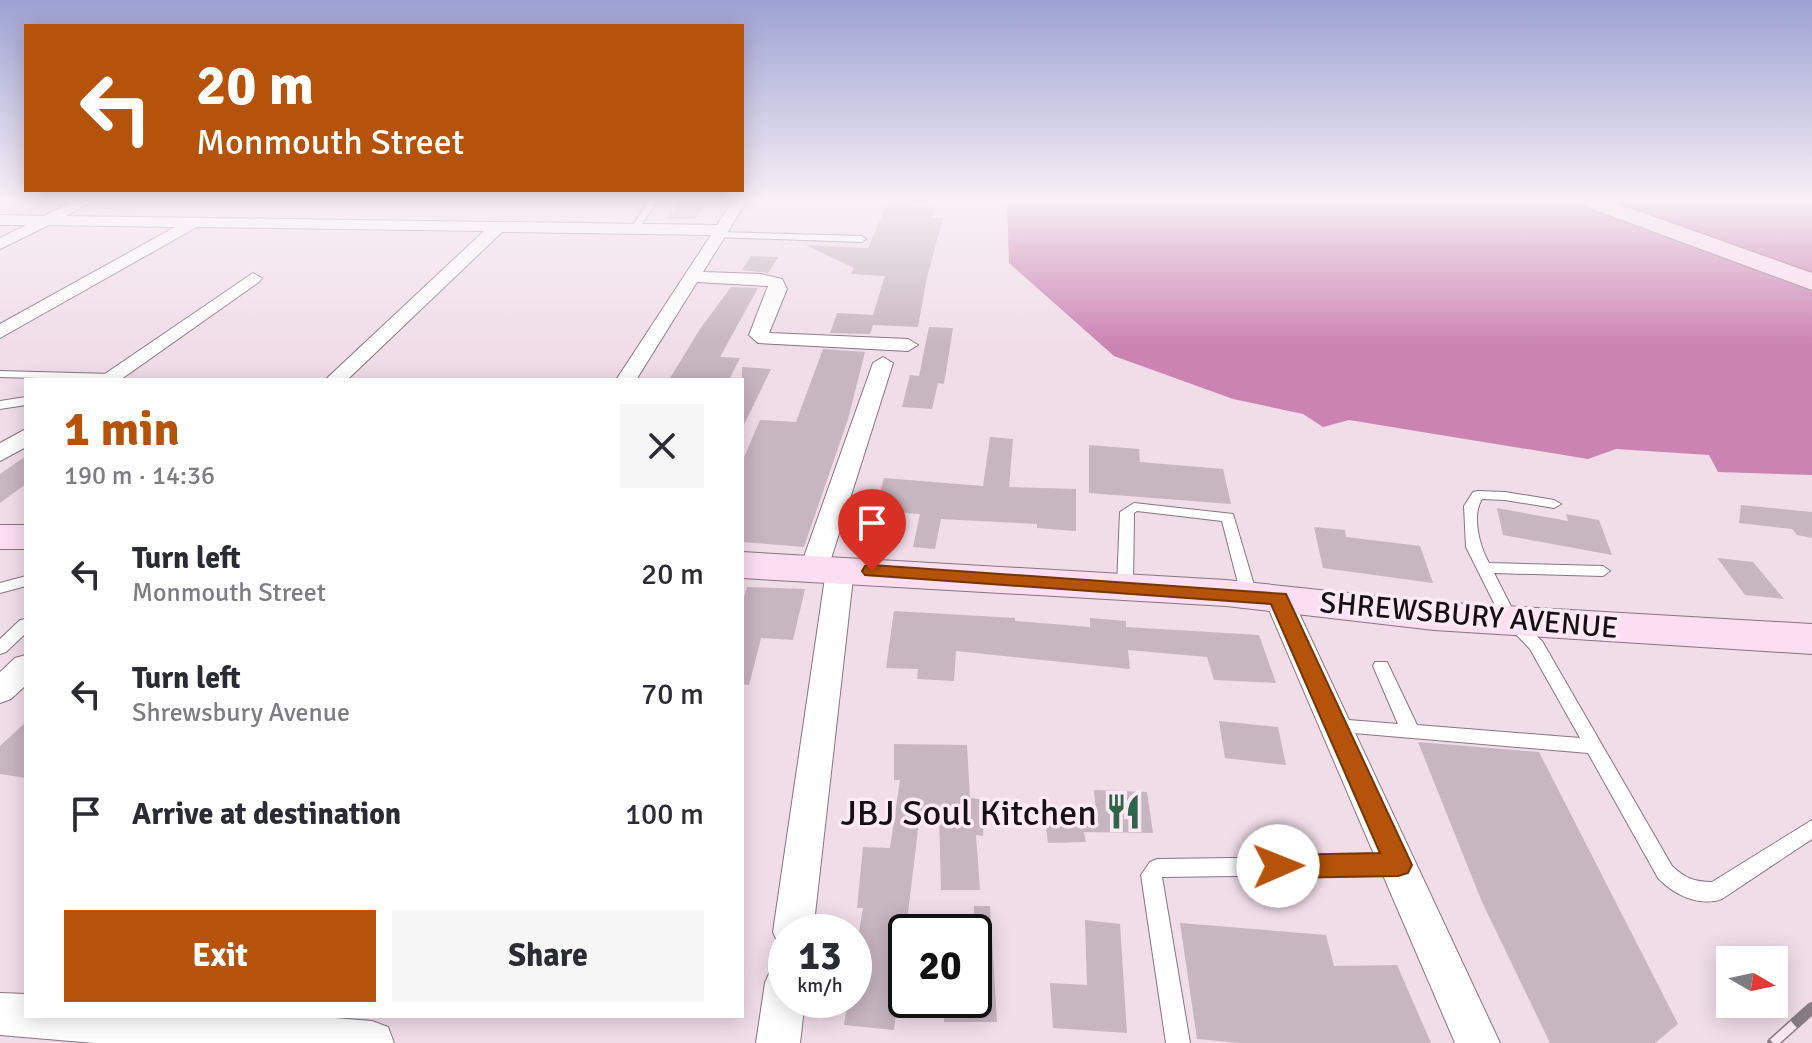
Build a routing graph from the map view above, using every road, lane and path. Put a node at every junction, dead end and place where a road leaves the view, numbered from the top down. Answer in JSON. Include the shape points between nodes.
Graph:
{"nodes":[{"id":1,"x":150,"y":248,"type":"edge"},
{"id":2,"x":476,"y":248,"type":"edge"},
{"id":3,"x":710,"y":248,"type":"edge"},
{"id":4,"x":1717,"y":248,"type":"edge"},
{"id":5,"x":692,"y":277,"type":"junction"},
{"id":6,"x":253,"y":278,"type":"dead end"},
{"id":7,"x":1812,"y":282,"type":"edge"},
{"id":8,"x":0,"y":332,"type":"edge"},
{"id":9,"x":908,"y":345,"type":"dead end"},
{"id":10,"x":883,"y":363,"type":"dead end"},
{"id":11,"x":0,"y":374,"type":"edge"},
{"id":12,"x":64,"y":378,"type":"edge"},
{"id":13,"x":108,"y":378,"type":"edge"},
{"id":14,"x":337,"y":378,"type":"edge"},
{"id":15,"x":627,"y":378,"type":"edge"},
{"id":16,"x":24,"y":401,"type":"edge"},
{"id":17,"x":0,"y":405,"type":"edge"},
{"id":18,"x":1554,"y":504,"type":"dead end"},
{"id":19,"x":0,"y":537,"type":"edge"},
{"id":20,"x":24,"y":537,"type":"edge"},
{"id":21,"x":744,"y":565,"type":"edge"},
{"id":22,"x":827,"y":568,"type":"junction"},
{"id":23,"x":1483,"y":568,"type":"junction"},
{"id":24,"x":1603,"y":571,"type":"dead end"},
{"id":25,"x":24,"y":582,"type":"edge"},
{"id":26,"x":1125,"y":587,"type":"junction"},
{"id":27,"x":0,"y":588,"type":"edge"},
{"id":28,"x":1264,"y":597,"type":"junction"},
{"id":29,"x":1511,"y":621,"type":"junction"},
{"id":30,"x":24,"y":626,"type":"edge"},
{"id":31,"x":1812,"y":639,"type":"edge"},
{"id":32,"x":0,"y":648,"type":"edge"},
{"id":33,"x":1381,"y":666,"type":"dead end"},
{"id":34,"x":1336,"y":726,"type":"junction"},
{"id":35,"x":1411,"y":732,"type":"junction"},
{"id":36,"x":1593,"y":746,"type":"junction"},
{"id":37,"x":1812,"y":828,"type":"edge"},
{"id":38,"x":1398,"y":865,"type":"junction"},
{"id":39,"x":795,"y":914,"type":"edge"},
{"id":40,"x":0,"y":1014,"type":"edge"},
{"id":41,"x":24,"y":1017,"type":"edge"},
{"id":42,"x":30,"y":1018,"type":"edge"},
{"id":43,"x":781,"y":1018,"type":"edge"},
{"id":44,"x":106,"y":1028,"type":"edge"},
{"id":45,"x":372,"y":1043,"type":"edge"},
{"id":46,"x":778,"y":1043,"type":"edge"},
{"id":47,"x":1178,"y":1043,"type":"edge"},
{"id":48,"x":1478,"y":1043,"type":"edge"}],
"edges":[{"from":1,"to":8,"type":"street"},
{"from":2,"to":14,"type":"street"},
{"from":3,"to":5,"type":"street"},
{"from":4,"to":7,"type":"main road"},
{"from":5,"to":9,"type":"street","via":[[776,283],[759,335],[765,339]]},
{"from":5,"to":15,"type":"street"},
{"from":6,"to":13,"type":"street"},
{"from":10,"to":22,"type":"street"},
{"from":11,"to":12,"type":"lane"},
{"from":12,"to":13,"type":"lane"},
{"from":16,"to":17,"type":"lane"},
{"from":18,"to":23,"type":"lane","via":[[1478,495],[1471,506],[1473,547]]},
{"from":19,"to":20,"type":"main road"},
{"from":21,"to":22,"type":"main road","name":"SHREWSBURY AVENUE"},
{"from":22,"to":26,"type":"main road","name":"SHREWSBURY AVENUE"},
{"from":22,"to":39,"type":"street"},
{"from":23,"to":24,"type":"lane"},
{"from":23,"to":29,"type":"lane"},
{"from":25,"to":27,"type":"lane"},
{"from":26,"to":28,"type":"main road","name":"SHREWSBURY AVENUE"},
{"from":26,"to":28,"type":"lane","via":[[1127,512],[1134,507],[1228,517]]},
{"from":28,"to":29,"type":"main road","name":"SHREWSBURY AVENUE"},
{"from":28,"to":34,"type":"street"},
{"from":29,"to":31,"type":"main road","name":"SHREWSBURY AVENUE"},
{"from":29,"to":36,"type":"lane","via":[[1536,645]]},
{"from":30,"to":32,"type":"lane"},
{"from":33,"to":35,"type":"lane"},
{"from":34,"to":35,"type":"lane"},
{"from":34,"to":38,"type":"street"},
{"from":35,"to":36,"type":"lane"},
{"from":36,"to":37,"type":"lane","via":[[1665,872],[1693,891],[1715,892]]},
{"from":38,"to":47,"type":"lane","via":[[1157,868],[1151,875]]},
{"from":38,"to":48,"type":"street"},
{"from":40,"to":41,"type":"street"},
{"from":42,"to":44,"type":"street"},
{"from":43,"to":46,"type":"street"},
{"from":44,"to":45,"type":"street"}]}
